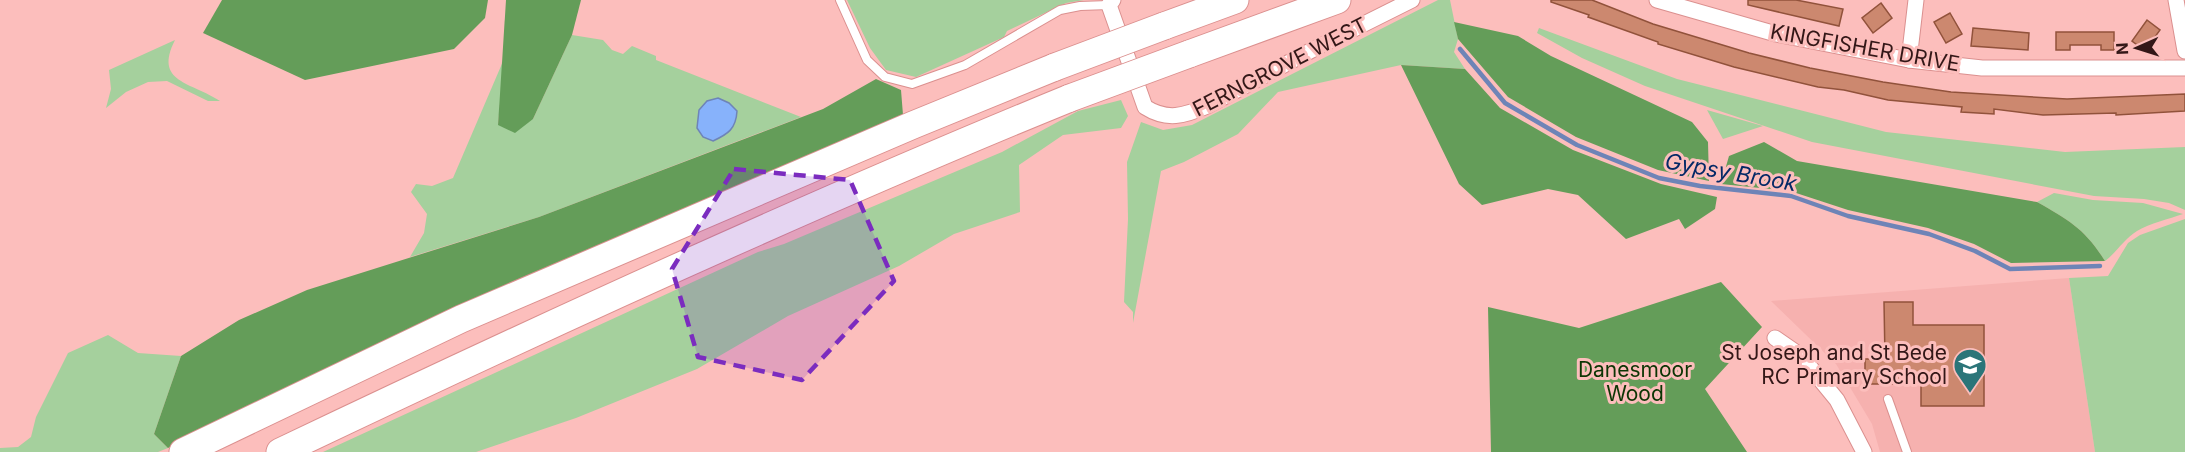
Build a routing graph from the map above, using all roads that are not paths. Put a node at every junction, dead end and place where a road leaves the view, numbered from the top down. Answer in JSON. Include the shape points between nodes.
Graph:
{"nodes":[{"id":1,"x":840,"y":0,"type":"edge"},
{"id":2,"x":1235,"y":0,"type":"edge"},
{"id":3,"x":1337,"y":0,"type":"edge"},
{"id":4,"x":1412,"y":0,"type":"edge"},
{"id":5,"x":1657,"y":0,"type":"edge"},
{"id":6,"x":1917,"y":0,"type":"edge"},
{"id":7,"x":2176,"y":0,"type":"edge"},
{"id":8,"x":1111,"y":3,"type":"edge"},
{"id":9,"x":2185,"y":51,"type":"edge"},
{"id":10,"x":1909,"y":60,"type":"junction"},
{"id":11,"x":2185,"y":68,"type":"edge"},
{"id":12,"x":1775,"y":338,"type":"dead end"},
{"id":13,"x":1888,"y":399,"type":"dead end"},
{"id":14,"x":183,"y":452,"type":"edge"},
{"id":15,"x":280,"y":452,"type":"edge"},
{"id":16,"x":1864,"y":452,"type":"edge"},
{"id":17,"x":1907,"y":452,"type":"edge"}],
"edges":[{"from":1,"to":8,"type":"lane","via":[[867,60],[885,77],[912,84],[965,65],[1060,10]]},
{"from":2,"to":14,"type":"highway","bridge":true,"via":[[1055,67],[902,130],[461,320]]},
{"from":3,"to":15,"type":"highway","bridge":true,"via":[[1070,98],[910,163],[476,358]]},
{"from":4,"to":8,"type":"street","name":"FERNGROVE WEST","via":[[1189,114],[1176,116],[1157,114],[1145,107]]},
{"from":5,"to":10,"type":"street","name":"KINGFISHER DRIVE","via":[[1776,34]]},
{"from":6,"to":10,"type":"street"},
{"from":7,"to":9,"type":"street"},
{"from":10,"to":11,"type":"street","name":"KINGFISHER DRIVE","via":[[1982,68]]},
{"from":12,"to":16,"type":"street","via":[[1801,356],[1837,400]]},
{"from":13,"to":17,"type":"lane"}]}
